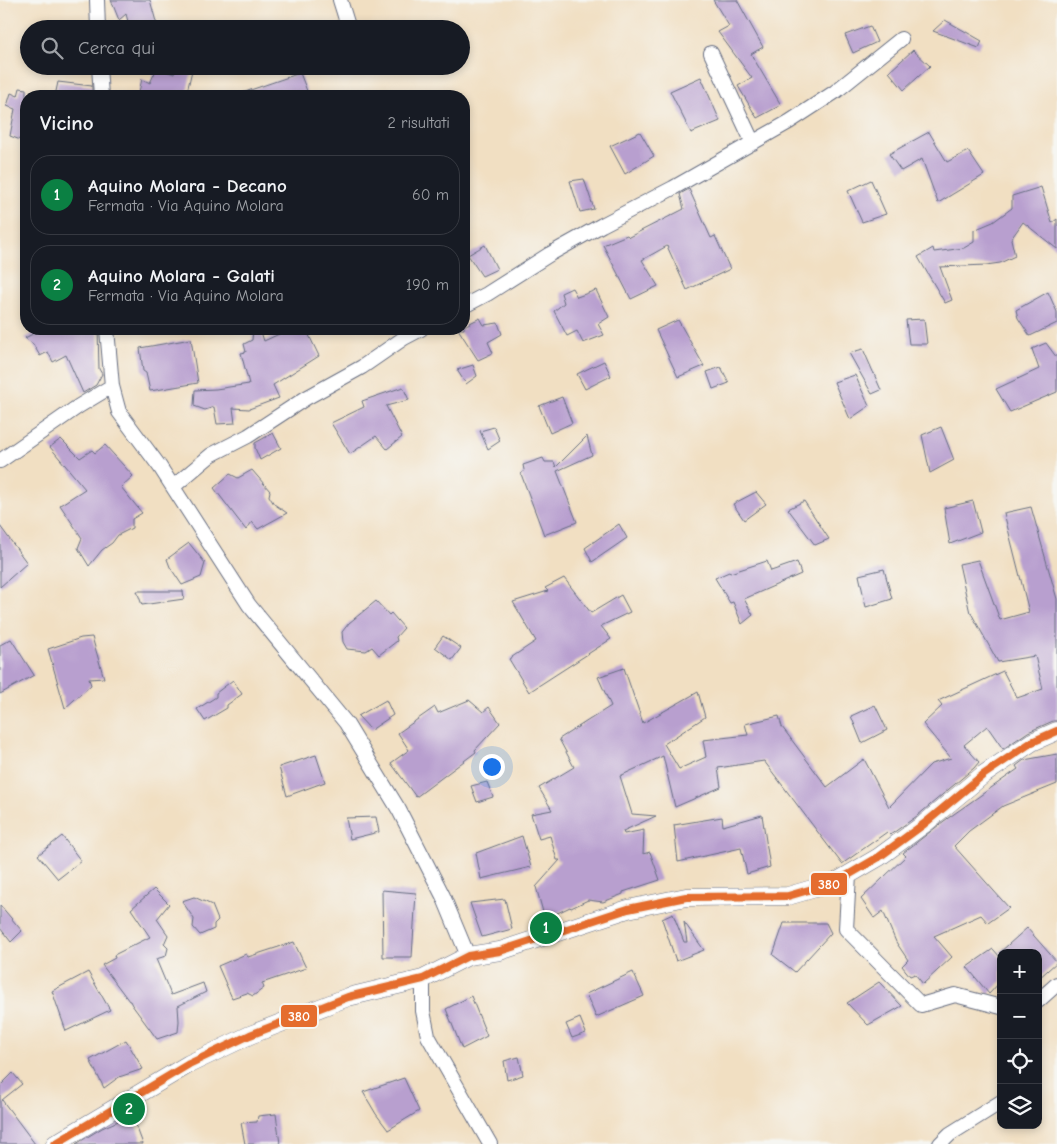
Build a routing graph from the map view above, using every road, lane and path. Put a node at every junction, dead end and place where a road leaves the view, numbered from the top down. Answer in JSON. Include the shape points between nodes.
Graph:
{"nodes":[{"id":1,"x":97,"y":0,"type":"edge"},
{"id":2,"x":340,"y":0,"type":"edge"},
{"id":3,"x":98,"y":20,"type":"edge"},
{"id":4,"x":346,"y":20,"type":"edge"},
{"id":5,"x":900,"y":40,"type":"dead end"},
{"id":6,"x":711,"y":53,"type":"dead end"},
{"id":7,"x":100,"y":75,"type":"edge"},
{"id":8,"x":101,"y":90,"type":"edge"},
{"id":9,"x":753,"y":143,"type":"junction"},
{"id":10,"x":470,"y":303,"type":"edge"},
{"id":11,"x":108,"y":335,"type":"edge"},
{"id":12,"x":410,"y":335,"type":"edge"},
{"id":13,"x":112,"y":386,"type":"junction"},
{"id":14,"x":0,"y":461,"type":"edge"},
{"id":15,"x":173,"y":487,"type":"junction"},
{"id":16,"x":1057,"y":731,"type":"edge"},
{"id":17,"x":849,"y":874,"type":"junction"},
{"id":18,"x":468,"y":956,"type":"junction"},
{"id":19,"x":423,"y":979,"type":"junction"},
{"id":20,"x":1057,"y":984,"type":"edge"},
{"id":21,"x":1042,"y":997,"type":"edge"},
{"id":22,"x":997,"y":1006,"type":"edge"},
{"id":23,"x":997,"y":1105,"type":"edge"},
{"id":24,"x":55,"y":1144,"type":"edge"},
{"id":25,"x":490,"y":1144,"type":"edge"},
{"id":26,"x":940,"y":1144,"type":"edge"}],
"edges":[{"from":1,"to":3,"type":"street"},
{"from":2,"to":4,"type":"street"},
{"from":5,"to":9,"type":"street","via":[[835,92]]},
{"from":6,"to":9,"type":"street"},
{"from":7,"to":8,"type":"street"},
{"from":9,"to":10,"type":"street","via":[[550,254]]},
{"from":11,"to":13,"type":"street"},
{"from":12,"to":15,"type":"street","via":[[362,367],[211,456]]},
{"from":13,"to":14,"type":"street"},
{"from":13,"to":15,"type":"street","via":[[119,412]]},
{"from":15,"to":18,"type":"street","via":[[249,605],[346,723],[416,844],[443,896]]},
{"from":16,"to":17,"type":"street","via":[[1032,742],[984,775],[879,857]]},
{"from":17,"to":18,"type":"street","via":[[836,882],[788,896],[686,897],[628,909],[500,951]]},
{"from":17,"to":22,"type":"street","via":[[846,930],[921,1005],[955,995]]},
{"from":18,"to":19,"type":"street"},
{"from":19,"to":24,"type":"street","via":[[348,997],[250,1035],[189,1064]]},
{"from":19,"to":25,"type":"street","via":[[423,1011],[428,1036]]},
{"from":20,"to":21,"type":"street"},
{"from":23,"to":26,"type":"street","via":[[950,1134]]}]}
